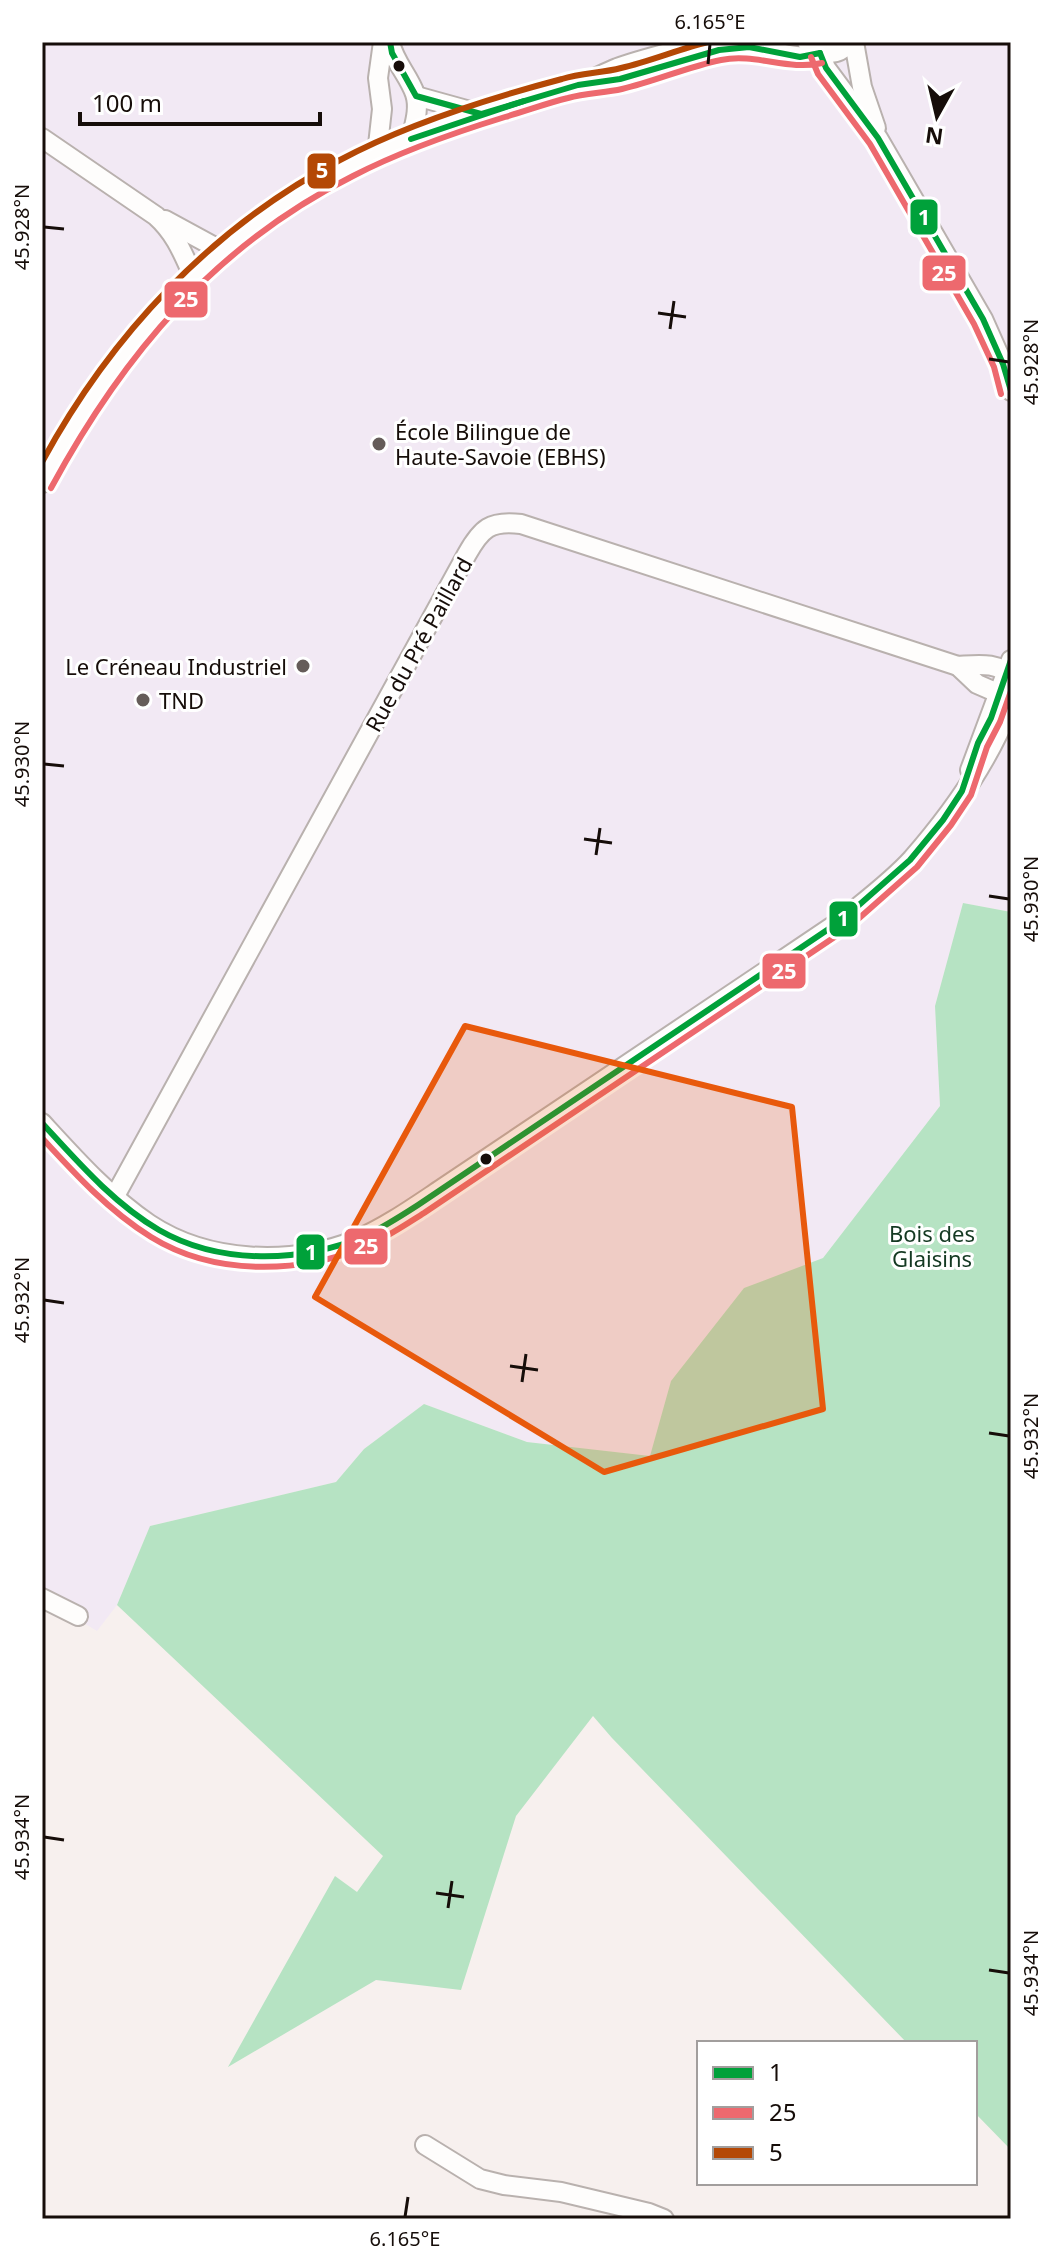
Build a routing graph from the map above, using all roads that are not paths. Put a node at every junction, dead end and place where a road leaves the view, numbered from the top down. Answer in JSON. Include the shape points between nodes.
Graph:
{"nodes":[{"id":1,"x":383,"y":42,"type":"edge"},
{"id":2,"x":390,"y":42,"type":"edge"},
{"id":3,"x":711,"y":42,"type":"edge"},
{"id":4,"x":852,"y":42,"type":"edge"},
{"id":5,"x":813,"y":47,"type":"edge"},
{"id":6,"x":578,"y":85,"type":"junction"},
{"id":7,"x":416,"y":96,"type":"junction"},
{"id":8,"x":382,"y":109,"type":"junction"},
{"id":9,"x":481,"y":114,"type":"junction"},
{"id":10,"x":42,"y":138,"type":"edge"},
{"id":11,"x":878,"y":138,"type":"junction"},
{"id":12,"x":411,"y":139,"type":"junction"},
{"id":13,"x":377,"y":154,"type":"junction"},
{"id":14,"x":156,"y":216,"type":"junction"},
{"id":15,"x":222,"y":251,"type":"junction"},
{"id":16,"x":194,"y":278,"type":"junction"},
{"id":17,"x":1011,"y":391,"type":"edge"},
{"id":18,"x":42,"y":483,"type":"edge"},
{"id":19,"x":1009,"y":683,"type":"edge"},
{"id":20,"x":42,"y":1123,"type":"edge"},
{"id":21,"x":115,"y":1196,"type":"junction"},
{"id":22,"x":42,"y":1598,"type":"edge"},
{"id":23,"x":78,"y":1616,"type":"dead end"},
{"id":24,"x":425,"y":2145,"type":"dead end"},
{"id":25,"x":664,"y":2219,"type":"edge"}],
"edges":[{"from":1,"to":8,"type":"street","via":[[378,78]]},
{"from":2,"to":7,"type":"street"},
{"from":3,"to":6,"type":"street","via":[[618,67]]},
{"from":4,"to":5,"type":"street","via":[[836,53]]},
{"from":4,"to":11,"type":"street"},
{"from":5,"to":6,"type":"street","via":[[800,57],[749,47],[719,50],[620,79]]},
{"from":5,"to":11,"type":"street"},
{"from":6,"to":9,"type":"street"},
{"from":7,"to":9,"type":"street"},
{"from":7,"to":12,"type":"street"},
{"from":8,"to":12,"type":"street"},
{"from":8,"to":13,"type":"street"},
{"from":9,"to":12,"type":"street"},
{"from":10,"to":14,"type":"street"},
{"from":11,"to":17,"type":"street","via":[[983,319]]},
{"from":12,"to":13,"type":"street"},
{"from":13,"to":15,"type":"street","via":[[293,200]]},
{"from":14,"to":15,"type":"street"},
{"from":14,"to":16,"type":"street","via":[[178,241]]},
{"from":15,"to":16,"type":"street"},
{"from":16,"to":18,"type":"street","via":[[102,382]]},
{"from":19,"to":21,"type":"street","via":[[978,743],[962,791],[943,820],[910,860],[842,920],[374,1231],[309,1253],[239,1255],[176,1239]]},
{"from":19,"to":21,"type":"street","name":"Rue du Pré Paillard","via":[[977,684],[958,666],[521,524],[489,527],[467,554]]},
{"from":20,"to":21,"type":"street"},
{"from":22,"to":23,"type":"street"},
{"from":24,"to":25,"type":"street","via":[[480,2179],[561,2192]]}]}
